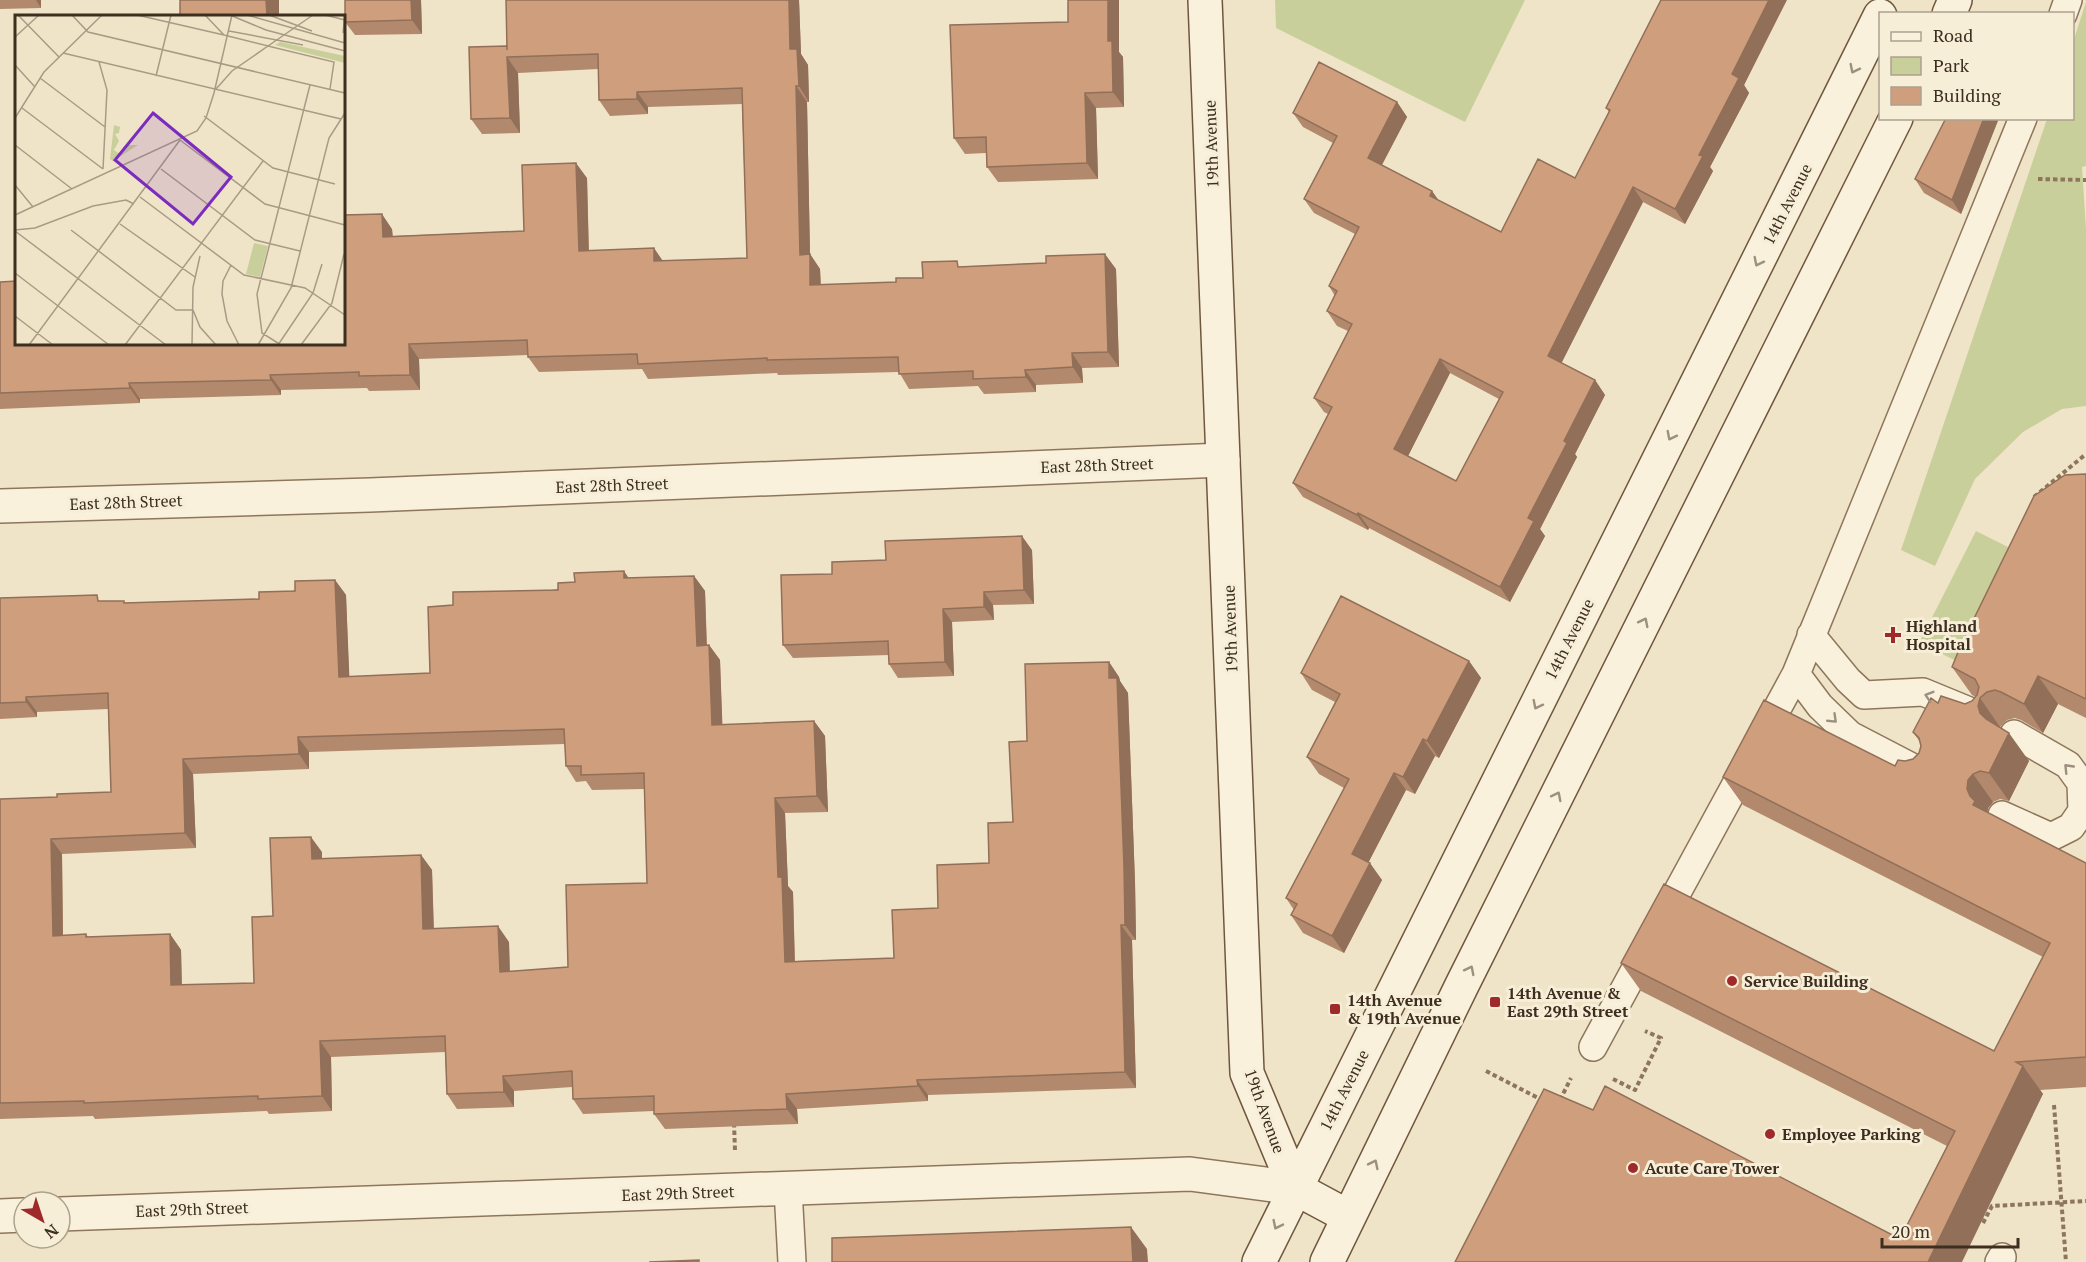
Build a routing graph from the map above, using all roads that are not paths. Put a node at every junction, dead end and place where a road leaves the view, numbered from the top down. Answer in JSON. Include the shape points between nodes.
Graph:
{"nodes":[{"id":1,"x":1205,"y":0,"type":"edge"},
{"id":2,"x":1879,"y":19,"type":"edge"},
{"id":3,"x":1895,"y":120,"type":"edge"},
{"id":4,"x":2022,"y":120,"type":"edge"},
{"id":5,"x":1223,"y":460,"type":"junction"},
{"id":6,"x":0,"y":506,"type":"edge"},
{"id":7,"x":1811,"y":635,"type":"junction"},
{"id":8,"x":1796,"y":674,"type":"junction"},
{"id":9,"x":1983,"y":717,"type":"edge"},
{"id":10,"x":2014,"y":734,"type":"edge"},
{"id":11,"x":1925,"y":774,"type":"edge"},
{"id":12,"x":2002,"y":815,"type":"dead end"},
{"id":13,"x":1593,"y":1047,"type":"dead end"},
{"id":14,"x":1295,"y":1188,"type":"junction"},
{"id":15,"x":788,"y":1189,"type":"junction"},
{"id":16,"x":72,"y":1214,"type":"edge"},
{"id":17,"x":1349,"y":1217,"type":"junction"},
{"id":18,"x":792,"y":1262,"type":"edge"},
{"id":19,"x":1259,"y":1262,"type":"edge"},
{"id":20,"x":1327,"y":1262,"type":"edge"}],
"edges":[{"from":1,"to":5,"type":"street","name":"19th Avenue"},
{"from":2,"to":14,"type":"street","name":"14th Avenue","one_way":true},
{"from":17,"to":3,"type":"street","one_way":true},
{"from":4,"to":7,"type":"lane"},
{"from":5,"to":6,"type":"street","name":"East 28th Street"},
{"from":5,"to":14,"type":"street","name":"19th Avenue","via":[[1247,1073]]},
{"from":7,"to":8,"type":"lane"},
{"from":9,"to":7,"type":"lane","one_way":true,"via":[[1923,692],[1864,695]]},
{"from":8,"to":11,"type":"lane","one_way":true,"via":[[1820,706],[1850,735]]},
{"from":8,"to":13,"type":"lane"},
{"from":12,"to":10,"type":"lane","one_way":true,"via":[[2051,837],[2071,827],[2082,811],[2081,783],[2068,765]]},
{"from":14,"to":15,"type":"street","name":"East 29th Street","via":[[1190,1174]]},
{"from":14,"to":17,"type":"street"},
{"from":14,"to":19,"type":"street","name":"14th Avenue","one_way":true},
{"from":15,"to":16,"type":"street","name":"East 29th Street"},
{"from":15,"to":18,"type":"lane"},
{"from":17,"to":20,"type":"street"}]}
